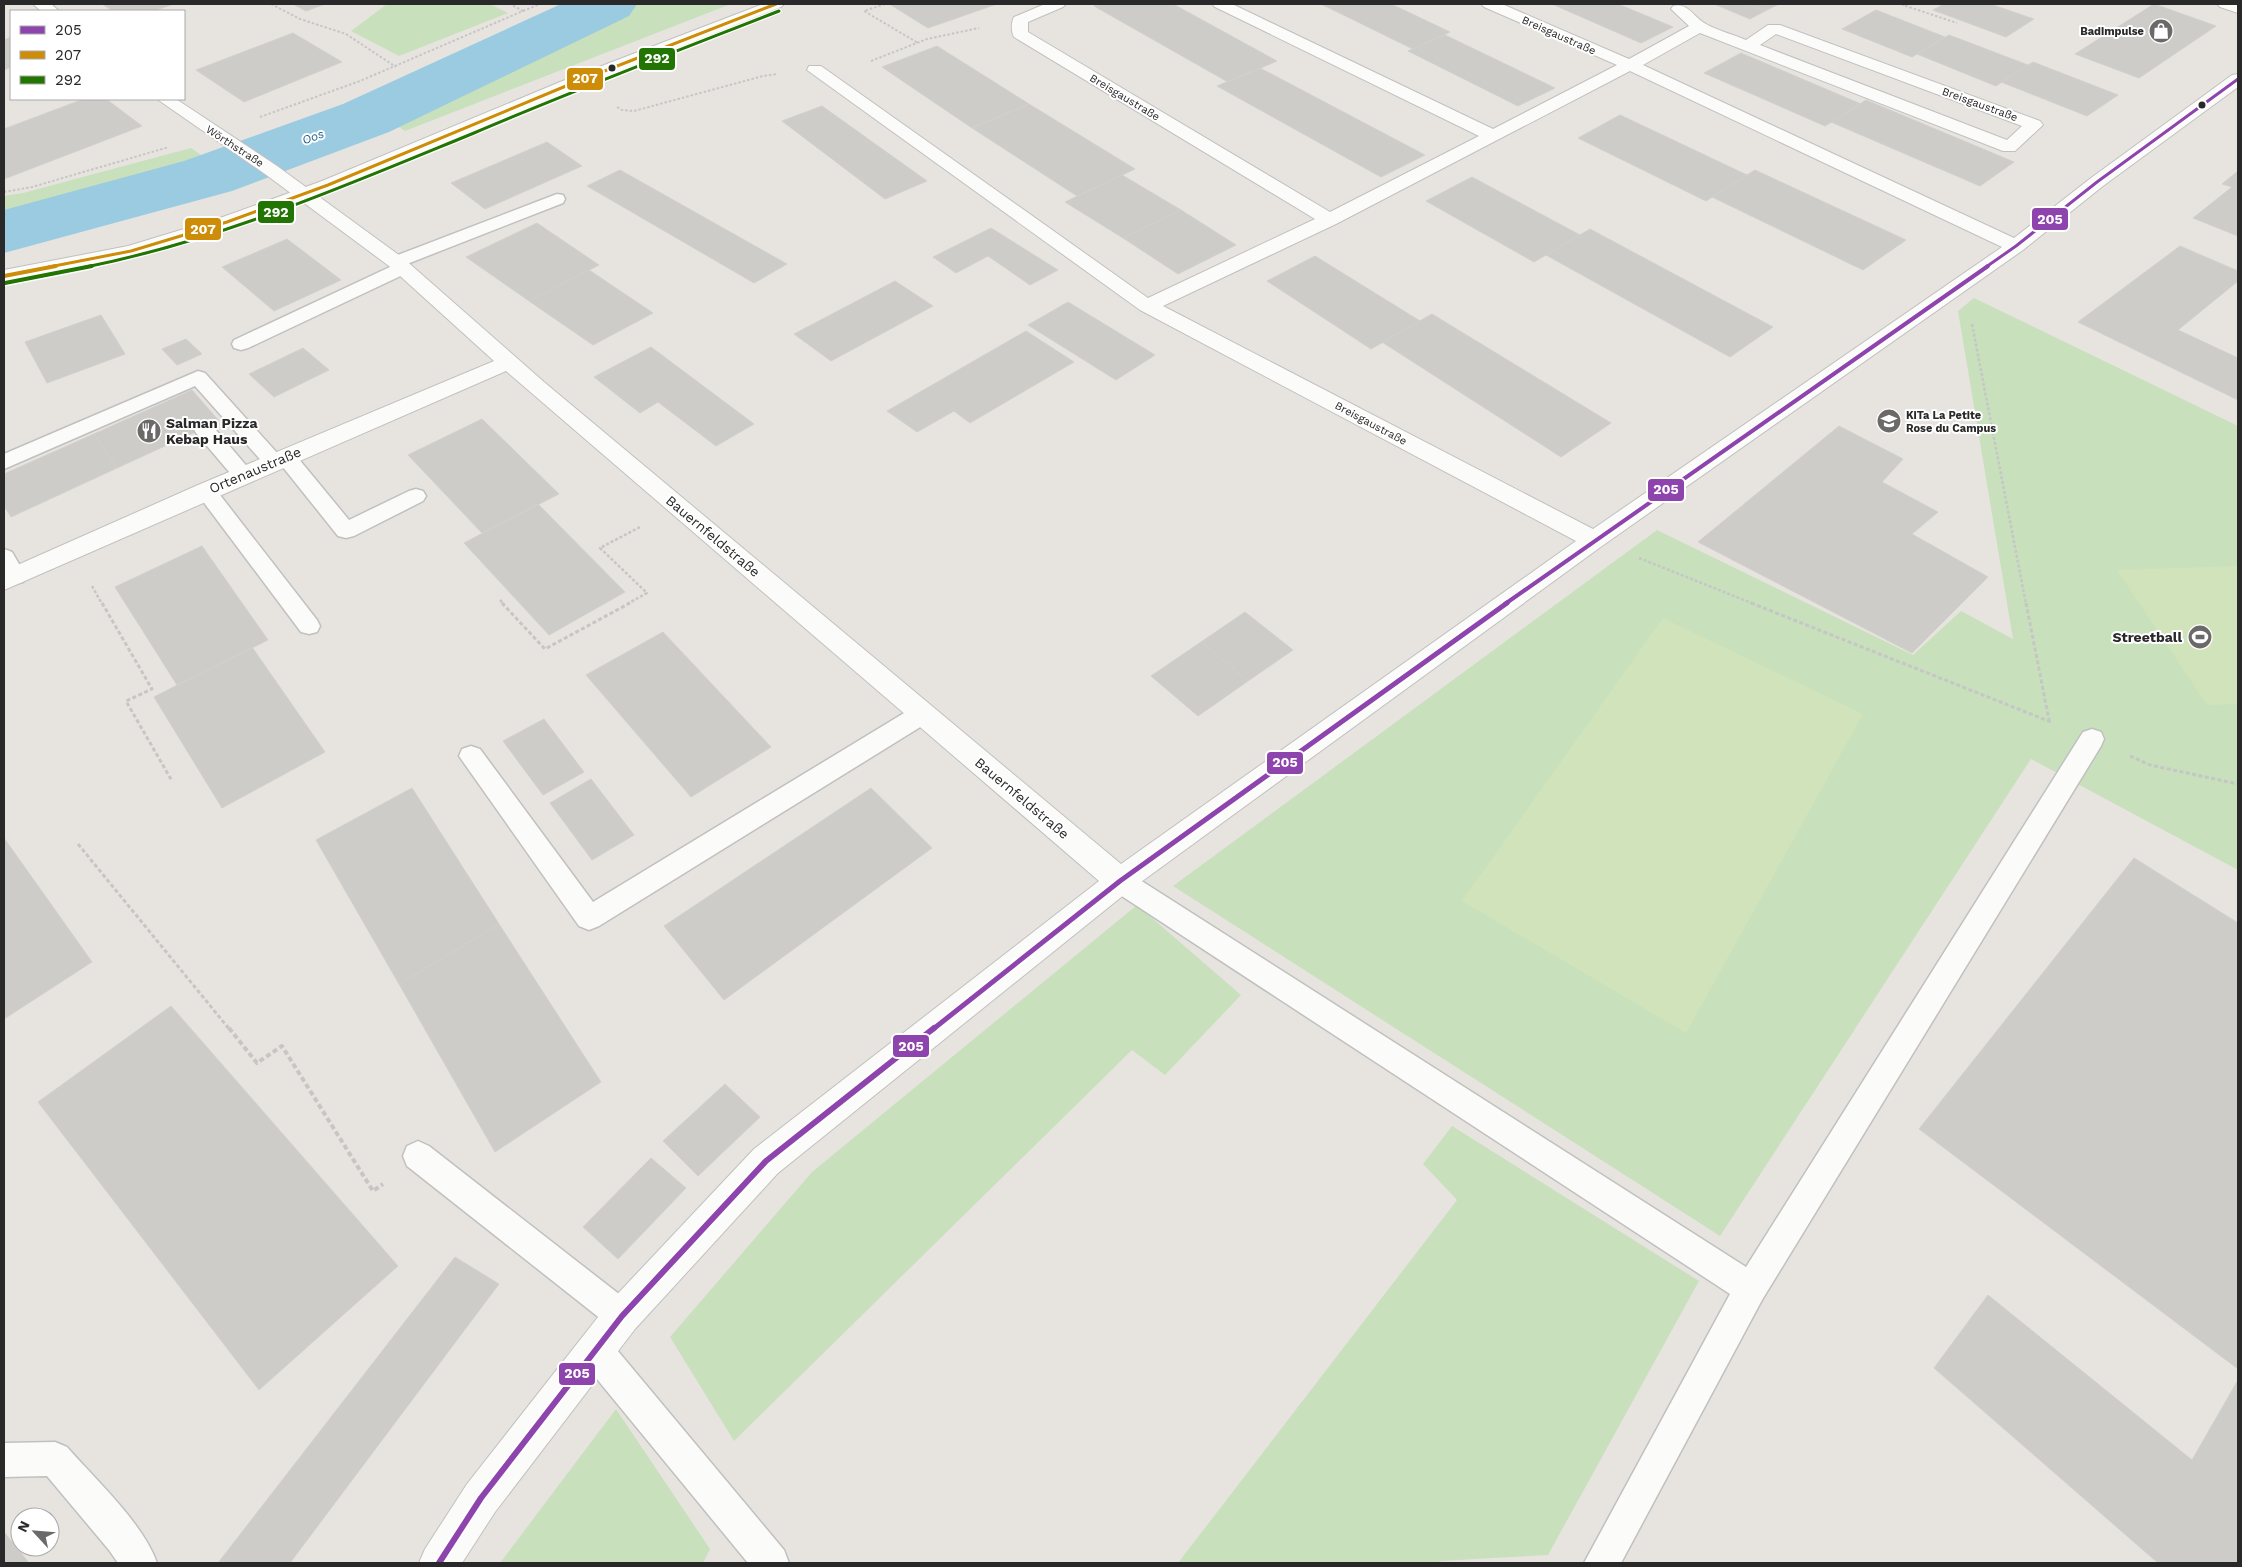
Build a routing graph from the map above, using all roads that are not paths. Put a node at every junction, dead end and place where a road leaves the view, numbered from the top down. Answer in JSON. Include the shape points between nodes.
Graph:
{"nodes":[{"id":1,"x":776,"y":4,"type":"edge"},
{"id":2,"x":1058,"y":4,"type":"edge"},
{"id":3,"x":1220,"y":4,"type":"edge"},
{"id":4,"x":1489,"y":4,"type":"edge"},
{"id":5,"x":2224,"y":4,"type":"edge"},
{"id":6,"x":2238,"y":8,"type":"edge"},
{"id":7,"x":1679,"y":9,"type":"dead end"},
{"id":8,"x":1699,"y":27,"type":"junction"},
{"id":9,"x":1748,"y":46,"type":"junction"},
{"id":10,"x":1630,"y":66,"type":"junction"},
{"id":11,"x":820,"y":74,"type":"road end"},
{"id":12,"x":2238,"y":79,"type":"edge"},
{"id":13,"x":166,"y":100,"type":"edge"},
{"id":14,"x":1492,"y":135,"type":"junction"},
{"id":15,"x":304,"y":194,"type":"junction"},
{"id":16,"x":557,"y":200,"type":"dead end"},
{"id":17,"x":1329,"y":220,"type":"junction"},
{"id":18,"x":2016,"y":246,"type":"junction"},
{"id":19,"x":400,"y":266,"type":"junction"},
{"id":20,"x":4,"y":276,"type":"edge"},
{"id":21,"x":1148,"y":306,"type":"junction"},
{"id":22,"x":241,"y":344,"type":"dead end"},
{"id":23,"x":507,"y":363,"type":"junction"},
{"id":24,"x":203,"y":428,"type":"dead end"},
{"id":25,"x":280,"y":459,"type":"junction"},
{"id":26,"x":4,"y":462,"type":"edge"},
{"id":27,"x":243,"y":475,"type":"junction"},
{"id":28,"x":206,"y":491,"type":"junction"},
{"id":29,"x":416,"y":496,"type":"dead end"},
{"id":30,"x":1594,"y":540,"type":"junction"},
{"id":31,"x":8,"y":571,"type":"edge"},
{"id":32,"x":309,"y":626,"type":"dead end"},
{"id":33,"x":922,"y":714,"type":"junction"},
{"id":34,"x":2092,"y":739,"type":"road end"},
{"id":35,"x":471,"y":756,"type":"dead end"},
{"id":36,"x":1120,"y":881,"type":"junction"},
{"id":37,"x":418,"y":1156,"type":"road end"},
{"id":38,"x":1751,"y":1290,"type":"junction"},
{"id":39,"x":622,"y":1316,"type":"junction"},
{"id":40,"x":595,"y":1350,"type":"junction"},
{"id":41,"x":4,"y":1460,"type":"edge"},
{"id":42,"x":139,"y":1563,"type":"edge"},
{"id":43,"x":438,"y":1563,"type":"edge"},
{"id":44,"x":772,"y":1563,"type":"edge"},
{"id":45,"x":1602,"y":1563,"type":"edge"}],
"edges":[{"from":1,"to":15,"type":"street"},
{"from":2,"to":17,"type":"street","name":"Breisgaustraße","via":[[1020,20],[1020,34]]},
{"from":3,"to":14,"type":"street"},
{"from":4,"to":10,"type":"street","name":"Breisgaustraße"},
{"from":5,"to":6,"type":"street"},
{"from":7,"to":8,"type":"street","name":"Breisgaustraße"},
{"from":8,"to":9,"type":"street","name":"Breisgaustraße"},
{"from":8,"to":10,"type":"street"},
{"from":9,"to":9,"type":"street","name":"Breisgaustraße","via":[[2009,147],[2034,124],[1774,28]]},
{"from":10,"to":14,"type":"street"},
{"from":10,"to":18,"type":"street","name":"Breisgaustraße"},
{"from":11,"to":21,"type":"street","name":"Breisgaustraße"},
{"from":12,"to":18,"type":"street"},
{"from":13,"to":15,"type":"street","name":"Wörthstraße"},
{"from":14,"to":17,"type":"street"},
{"from":15,"to":19,"type":"street","name":"Bauernfeldstraße"},
{"from":15,"to":20,"type":"street","via":[[131,251]]},
{"from":16,"to":19,"type":"lane"},
{"from":17,"to":21,"type":"street"},
{"from":18,"to":30,"type":"street"},
{"from":19,"to":22,"type":"lane"},
{"from":19,"to":23,"type":"street","name":"Bauernfeldstraße"},
{"from":21,"to":30,"type":"street","name":"Breisgaustraße"},
{"from":23,"to":25,"type":"street","name":"Ortenaustraße"},
{"from":23,"to":33,"type":"street","name":"Bauernfeldstraße"},
{"from":24,"to":27,"type":"lane"},
{"from":25,"to":26,"type":"lane","via":[[198,378]]},
{"from":25,"to":27,"type":"street","name":"Ortenaustraße"},
{"from":25,"to":29,"type":"lane","via":[[346,531]]},
{"from":27,"to":28,"type":"street","name":"Ortenaustraße"},
{"from":28,"to":31,"type":"street","name":"Ortenaustraße"},
{"from":28,"to":32,"type":"lane"},
{"from":30,"to":36,"type":"street"},
{"from":33,"to":35,"type":"lane","via":[[590,918]]},
{"from":33,"to":36,"type":"street","name":"Bauernfeldstraße"},
{"from":34,"to":38,"type":"lane"},
{"from":36,"to":38,"type":"lane"},
{"from":36,"to":39,"type":"street","via":[[766,1162]]},
{"from":37,"to":39,"type":"lane"},
{"from":38,"to":45,"type":"lane"},
{"from":39,"to":40,"type":"street"},
{"from":40,"to":43,"type":"street","via":[[481,1498]]},
{"from":40,"to":44,"type":"lane"},
{"from":41,"to":42,"type":"lane","via":[[55,1459],[122,1537]]}]}
